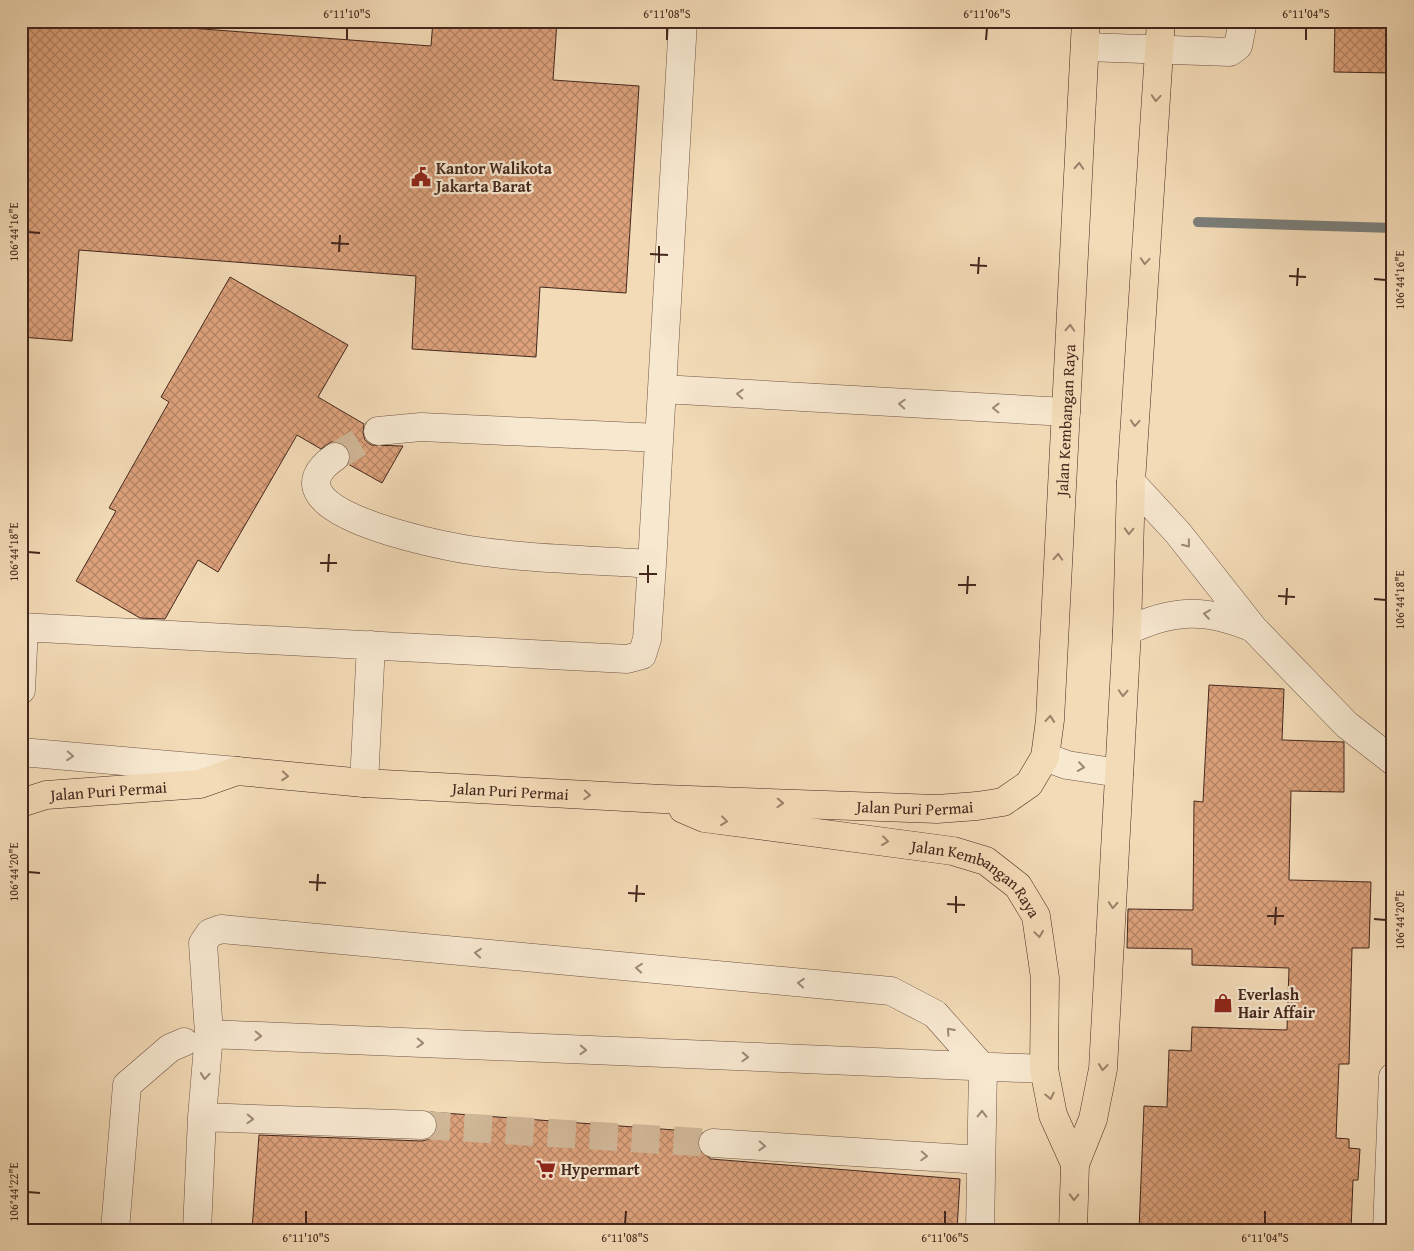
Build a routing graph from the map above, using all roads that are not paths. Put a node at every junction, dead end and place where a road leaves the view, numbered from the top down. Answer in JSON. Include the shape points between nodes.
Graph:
{"nodes":[{"id":1,"x":683,"y":21,"type":"edge"},
{"id":2,"x":1161,"y":21,"type":"edge"},
{"id":3,"x":1243,"y":21,"type":"edge"},
{"id":4,"x":1086,"y":34,"type":"edge"},
{"id":5,"x":1159,"y":50,"type":"junction"},
{"id":6,"x":662,"y":390,"type":"junction"},
{"id":7,"x":1066,"y":412,"type":"junction"},
{"id":8,"x":378,"y":431,"type":"tunnel mouth"},
{"id":9,"x":659,"y":438,"type":"junction"},
{"id":10,"x":335,"y":457,"type":"tunnel mouth"},
{"id":11,"x":1131,"y":482,"type":"junction"},
{"id":12,"x":652,"y":564,"type":"junction"},
{"id":13,"x":22,"y":627,"type":"edge"},
{"id":14,"x":1254,"y":628,"type":"junction"},
{"id":15,"x":1127,"y":631,"type":"junction"},
{"id":16,"x":371,"y":645,"type":"junction"},
{"id":17,"x":22,"y":662,"type":"edge"},
{"id":18,"x":21,"y":690,"type":"edge"},
{"id":19,"x":21,"y":752,"type":"edge"},
{"id":20,"x":1045,"y":757,"type":"junction"},
{"id":21,"x":1393,"y":761,"type":"edge"},
{"id":22,"x":237,"y":771,"type":"junction"},
{"id":23,"x":1119,"y":773,"type":"junction"},
{"id":24,"x":364,"y":783,"type":"junction"},
{"id":25,"x":662,"y":799,"type":"junction"},
{"id":26,"x":1003,"y":802,"type":"joint"},
{"id":27,"x":21,"y":803,"type":"edge"},
{"id":28,"x":209,"y":1034,"type":"junction"},
{"id":29,"x":184,"y":1042,"type":"dead end"},
{"id":30,"x":983,"y":1068,"type":"junction"},
{"id":31,"x":1044,"y":1069,"type":"junction"},
{"id":32,"x":1393,"y":1077,"type":"edge"},
{"id":33,"x":202,"y":1117,"type":"junction"},
{"id":34,"x":422,"y":1125,"type":"tunnel mouth"},
{"id":35,"x":713,"y":1143,"type":"tunnel mouth"},
{"id":36,"x":981,"y":1160,"type":"junction"},
{"id":37,"x":1075,"y":1164,"type":"junction"},
{"id":38,"x":115,"y":1230,"type":"edge"},
{"id":39,"x":197,"y":1230,"type":"edge"},
{"id":40,"x":980,"y":1230,"type":"edge"},
{"id":41,"x":1073,"y":1230,"type":"edge"},
{"id":42,"x":1387,"y":1230,"type":"edge"}],
"edges":[{"from":1,"to":6,"type":"street"},
{"from":2,"to":5,"type":"main road","name":"Jalan Kembangan Raya"},
{"from":3,"to":5,"type":"street","via":[[1238,46],[1230,52]]},
{"from":4,"to":5,"type":"street"},
{"from":7,"to":4,"type":"main road","name":"Jalan Kembangan Raya","one_way":true},
{"from":5,"to":11,"type":"main road","name":"Jalan Kembangan Raya","one_way":true},
{"from":7,"to":6,"type":"street","one_way":true},
{"from":6,"to":9,"type":"street"},
{"from":20,"to":7,"type":"main road","name":"Jalan Kembangan Raya","one_way":true,"via":[[1050,720]]},
{"from":8,"to":9,"type":"street","via":[[422,427]]},
{"from":9,"to":12,"type":"street"},
{"from":10,"to":12,"type":"street","via":[[324,465],[316,478],[317,492],[330,506],[349,517],[469,550]]},
{"from":11,"to":14,"type":"street","one_way":true,"via":[[1178,533]]},
{"from":11,"to":15,"type":"main road","name":"Jalan Kembangan Raya","one_way":true},
{"from":12,"to":16,"type":"street","via":[[642,655],[627,660]]},
{"from":13,"to":16,"type":"street"},
{"from":13,"to":17,"type":"street"},
{"from":14,"to":15,"type":"street","one_way":true,"via":[[1229,618],[1203,613],[1176,614],[1151,620]]},
{"from":14,"to":21,"type":"street","via":[[1347,725]]},
{"from":15,"to":23,"type":"main road","name":"Jalan Kembangan Raya","one_way":true},
{"from":16,"to":24,"type":"street"},
{"from":17,"to":18,"type":"street"},
{"from":19,"to":22,"type":"street","one_way":true},
{"from":20,"to":23,"type":"street","one_way":true,"via":[[1067,765]]},
{"from":20,"to":26,"type":"main road","name":"Jalan Kembangan Raya","via":[[1029,784]]},
{"from":22,"to":24,"type":"main road","name":"Jalan Puri Permai","one_way":true},
{"from":22,"to":27,"type":"main road","name":"Jalan Puri Permai","via":[[200,784],[46,795]]},
{"from":23,"to":37,"type":"main road","name":"Jalan Kembangan Raya","one_way":true,"via":[[1103,1070],[1093,1119]]},
{"from":24,"to":25,"type":"main road","name":"Jalan Puri Permai","one_way":true},
{"from":25,"to":26,"type":"main road","name":"Jalan Puri Permai","one_way":true,"via":[[937,808]]},
{"from":25,"to":31,"type":"main road","name":"Jalan Kembangan Raya","one_way":true,"via":[[704,818],[937,848],[986,861],[1018,886],[1036,916],[1045,978]]},
{"from":28,"to":30,"type":"street","one_way":true},
{"from":30,"to":28,"type":"street","one_way":true,"via":[[935,1014],[891,991],[221,929],[210,933],[203,943]]},
{"from":28,"to":33,"type":"street","one_way":true},
{"from":29,"to":38,"type":"street","via":[[170,1048],[127,1086]]},
{"from":30,"to":31,"type":"street"},
{"from":36,"to":30,"type":"street","one_way":true},
{"from":31,"to":37,"type":"main road","name":"Jalan Kembangan Raya","one_way":true,"via":[[1054,1115]]},
{"from":32,"to":42,"type":"street"},
{"from":33,"to":34,"type":"street","one_way":true},
{"from":33,"to":39,"type":"street"},
{"from":35,"to":36,"type":"street","one_way":true},
{"from":36,"to":40,"type":"street"},
{"from":37,"to":41,"type":"main road","name":"Jalan Kembangan Raya","one_way":true}]}
